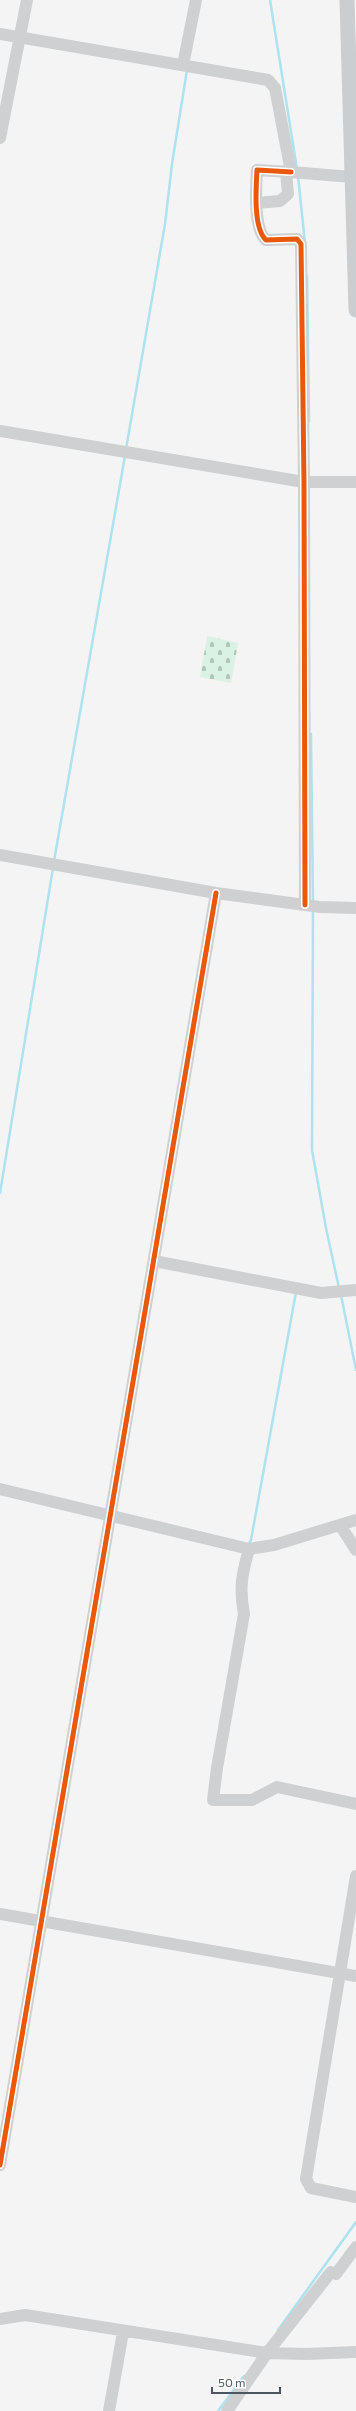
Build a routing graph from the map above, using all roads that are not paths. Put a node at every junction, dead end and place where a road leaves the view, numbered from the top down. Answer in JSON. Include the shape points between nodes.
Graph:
{"nodes":[{"id":1,"x":27,"y":0,"type":"edge"},
{"id":2,"x":196,"y":0,"type":"edge"},
{"id":3,"x":347,"y":0,"type":"edge"},
{"id":4,"x":0,"y":34,"type":"edge"},
{"id":5,"x":18,"y":38,"type":"junction"},
{"id":6,"x":183,"y":65,"type":"junction"},
{"id":7,"x":0,"y":138,"type":"edge"},
{"id":8,"x":288,"y":172,"type":"junction"},
{"id":9,"x":352,"y":177,"type":"junction"},
{"id":10,"x":256,"y":203,"type":"junction"},
{"id":11,"x":356,"y":309,"type":"edge"},
{"id":12,"x":0,"y":431,"type":"edge"},
{"id":13,"x":304,"y":482,"type":"junction"},
{"id":14,"x":356,"y":482,"type":"edge"},
{"id":15,"x":0,"y":855,"type":"edge"},
{"id":16,"x":216,"y":892,"type":"junction"},
{"id":17,"x":305,"y":905,"type":"junction"},
{"id":18,"x":356,"y":908,"type":"edge"},
{"id":19,"x":154,"y":1261,"type":"junction"},
{"id":20,"x":356,"y":1290,"type":"edge"},
{"id":21,"x":0,"y":1489,"type":"edge"},
{"id":22,"x":110,"y":1516,"type":"junction"},
{"id":23,"x":356,"y":1520,"type":"edge"},
{"id":24,"x":340,"y":1525,"type":"junction"},
{"id":25,"x":249,"y":1549,"type":"junction"},
{"id":26,"x":356,"y":1550,"type":"edge"},
{"id":27,"x":356,"y":1804,"type":"edge"},
{"id":28,"x":356,"y":1876,"type":"edge"},
{"id":29,"x":0,"y":1914,"type":"edge"},
{"id":30,"x":41,"y":1921,"type":"junction"},
{"id":31,"x":339,"y":1973,"type":"junction"},
{"id":32,"x":356,"y":1976,"type":"edge"},
{"id":33,"x":0,"y":2165,"type":"edge"},
{"id":34,"x":356,"y":2197,"type":"edge"},
{"id":35,"x":356,"y":2247,"type":"edge"},
{"id":36,"x":0,"y":2318,"type":"edge"},
{"id":37,"x":123,"y":2332,"type":"junction"},
{"id":38,"x":356,"y":2352,"type":"edge"},
{"id":39,"x":267,"y":2353,"type":"junction"},
{"id":40,"x":109,"y":2411,"type":"edge"},
{"id":41,"x":227,"y":2411,"type":"edge"}],
"edges":[{"from":1,"to":5,"type":"street"},
{"from":2,"to":6,"type":"street"},
{"from":3,"to":9,"type":"main road"},
{"from":4,"to":5,"type":"street"},
{"from":5,"to":6,"type":"street"},
{"from":5,"to":7,"type":"street"},
{"from":6,"to":8,"type":"street","via":[[268,80],[275,88]]},
{"from":8,"to":9,"type":"street"},
{"from":8,"to":10,"type":"street","via":[[288,194],[280,201]]},
{"from":8,"to":10,"type":"street","via":[[256,170]]},
{"from":9,"to":11,"type":"main road"},
{"from":10,"to":13,"type":"street","via":[[261,236],[266,240],[296,239],[301,244]]},
{"from":12,"to":13,"type":"street"},
{"from":13,"to":14,"type":"street"},
{"from":13,"to":17,"type":"street"},
{"from":15,"to":16,"type":"street"},
{"from":16,"to":17,"type":"street"},
{"from":16,"to":19,"type":"street"},
{"from":17,"to":18,"type":"street"},
{"from":19,"to":20,"type":"street","via":[[321,1293]]},
{"from":19,"to":22,"type":"street"},
{"from":21,"to":22,"type":"street"},
{"from":22,"to":25,"type":"street"},
{"from":22,"to":30,"type":"street"},
{"from":23,"to":24,"type":"street"},
{"from":24,"to":25,"type":"street","via":[[274,1545]]},
{"from":24,"to":26,"type":"street"},
{"from":25,"to":27,"type":"street","via":[[240,1579],[240,1597],[244,1614],[213,1800],[252,1800],[277,1787]]},
{"from":28,"to":31,"type":"street"},
{"from":29,"to":30,"type":"street"},
{"from":30,"to":31,"type":"street"},
{"from":30,"to":33,"type":"street"},
{"from":31,"to":32,"type":"street"},
{"from":31,"to":34,"type":"street","via":[[306,2179],[310,2188]]},
{"from":35,"to":39,"type":"street","via":[[336,2274],[331,2272]]},
{"from":36,"to":37,"type":"street","via":[[25,2315]]},
{"from":37,"to":39,"type":"street"},
{"from":37,"to":40,"type":"street"},
{"from":38,"to":39,"type":"street"},
{"from":39,"to":41,"type":"street"}]}
